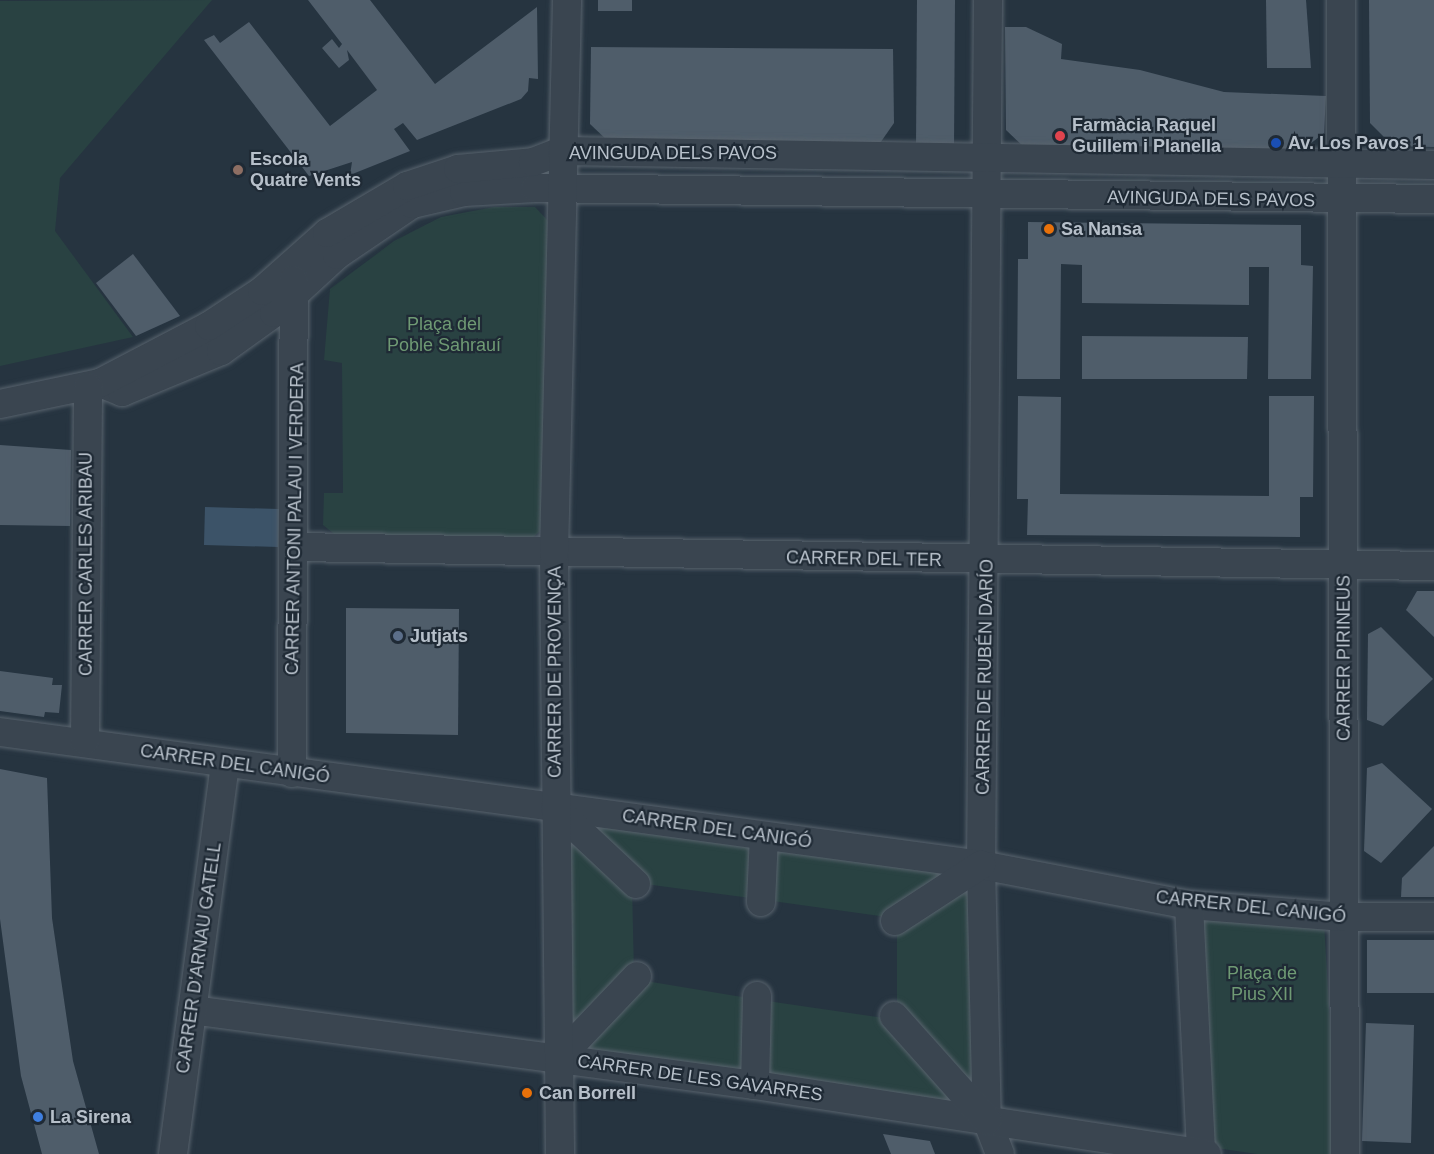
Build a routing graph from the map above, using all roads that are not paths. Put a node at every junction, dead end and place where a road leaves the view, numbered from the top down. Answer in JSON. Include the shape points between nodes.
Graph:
{"nodes":[{"id":1,"x":567,"y":0,"type":"edge"},
{"id":2,"x":988,"y":0,"type":"edge"},
{"id":3,"x":1341,"y":0,"type":"edge"},
{"id":4,"x":562,"y":151,"type":"junction"},
{"id":5,"x":986,"y":157,"type":"junction"},
{"id":6,"x":1345,"y":163,"type":"junction"},
{"id":7,"x":1434,"y":165,"type":"edge"},
{"id":8,"x":562,"y":189,"type":"junction"},
{"id":9,"x":988,"y":197,"type":"junction"},
{"id":10,"x":1434,"y":199,"type":"edge"},
{"id":11,"x":1343,"y":200,"type":"junction"},
{"id":12,"x":294,"y":279,"type":"junction"},
{"id":13,"x":94,"y":385,"type":"junction"},
{"id":14,"x":0,"y":404,"type":"edge"},
{"id":15,"x":295,"y":547,"type":"junction"},
{"id":16,"x":554,"y":554,"type":"junction"},
{"id":17,"x":987,"y":561,"type":"junction"},
{"id":18,"x":1343,"y":565,"type":"junction"},
{"id":19,"x":1434,"y":566,"type":"edge"},
{"id":20,"x":0,"y":732,"type":"edge"},
{"id":21,"x":85,"y":741,"type":"junction"},
{"id":22,"x":225,"y":763,"type":"junction"},
{"id":23,"x":292,"y":772,"type":"junction"},
{"id":24,"x":555,"y":808,"type":"junction"},
{"id":25,"x":764,"y":836,"type":"junction"},
{"id":26,"x":981,"y":865,"type":"junction"},
{"id":27,"x":636,"y":884,"type":"dead end"},
{"id":28,"x":761,"y":902,"type":"dead end"},
{"id":29,"x":1189,"y":905,"type":"junction"},
{"id":30,"x":1344,"y":917,"type":"junction"},
{"id":31,"x":1434,"y":918,"type":"edge"},
{"id":32,"x":895,"y":921,"type":"dead end"},
{"id":33,"x":637,"y":976,"type":"dead end"},
{"id":34,"x":757,"y":996,"type":"dead end"},
{"id":35,"x":192,"y":1010,"type":"junction"},
{"id":36,"x":894,"y":1016,"type":"dead end"},
{"id":37,"x":559,"y":1058,"type":"junction"},
{"id":38,"x":755,"y":1085,"type":"junction"},
{"id":39,"x":987,"y":1120,"type":"junction"},
{"id":40,"x":173,"y":1154,"type":"edge"},
{"id":41,"x":560,"y":1154,"type":"edge"},
{"id":42,"x":1000,"y":1154,"type":"edge"},
{"id":43,"x":1204,"y":1154,"type":"edge"},
{"id":44,"x":1345,"y":1154,"type":"edge"}],
"edges":[{"from":1,"to":4,"type":"street","name":"CARRER DE PROVENÇA"},
{"from":2,"to":5,"type":"street"},
{"from":3,"to":6,"type":"street","name":"CARRER PIRINEUS"},
{"from":4,"to":5,"type":"street","name":"AVINGUDA DELS PAVOS"},
{"from":4,"to":8,"type":"street","name":"CARRER DE PROVENÇA"},
{"from":4,"to":12,"type":"street","name":"AVINGUDA DELS PAVOS","via":[[533,162],[458,170],[407,186],[327,232]]},
{"from":5,"to":6,"type":"street","name":"AVINGUDA DELS PAVOS"},
{"from":5,"to":9,"type":"street"},
{"from":6,"to":7,"type":"street","name":"AVINGUDA DELS PAVOS"},
{"from":6,"to":11,"type":"street","name":"CARRER PIRINEUS"},
{"from":8,"to":9,"type":"street","name":"AVINGUDA DELS PAVOS"},
{"from":8,"to":12,"type":"street","name":"AVINGUDA DELS PAVOS","via":[[464,192],[412,204]]},
{"from":8,"to":16,"type":"street","name":"CARRER DE PROVENÇA"},
{"from":9,"to":11,"type":"street","name":"AVINGUDA DELS PAVOS"},
{"from":9,"to":17,"type":"street","name":"CARRER DE RUBÉN DARÍO"},
{"from":10,"to":11,"type":"street","name":"AVINGUDA DELS PAVOS"},
{"from":11,"to":18,"type":"street","name":"CARRER PIRINEUS"},
{"from":12,"to":13,"type":"street","name":"AVINGUDA DELS PAVOS","via":[[220,351],[122,392]]},
{"from":12,"to":15,"type":"street","name":"CARRER ANTONI PALAU I VERDERA"},
{"from":13,"to":14,"type":"street","name":"AVINGUDA DELS PAVOS"},
{"from":13,"to":21,"type":"street","name":"CARRER CARLES ARIBAU"},
{"from":15,"to":16,"type":"street","name":"CARRER DEL TER"},
{"from":15,"to":23,"type":"street","name":"CARRER ANTONI PALAU I VERDERA"},
{"from":16,"to":17,"type":"street","name":"CARRER DEL TER"},
{"from":16,"to":24,"type":"street","name":"CARRER DE PROVENÇA"},
{"from":17,"to":18,"type":"street","name":"CARRER DEL TER"},
{"from":17,"to":26,"type":"street","name":"CARRER DE RUBÉN DARÍO"},
{"from":18,"to":19,"type":"street","name":"CARRER DEL TER"},
{"from":18,"to":30,"type":"street","name":"CARRER PIRINEUS"},
{"from":20,"to":21,"type":"street","name":"CARRER DEL CANIGÓ"},
{"from":21,"to":22,"type":"street","name":"CARRER DEL CANIGÓ"},
{"from":22,"to":23,"type":"street","name":"CARRER DEL CANIGÓ"},
{"from":22,"to":35,"type":"street","name":"CARRER D'ARNAU GATELL"},
{"from":23,"to":24,"type":"street","name":"CARRER DEL CANIGÓ"},
{"from":24,"to":25,"type":"street","name":"CARRER DEL CANIGÓ"},
{"from":24,"to":27,"type":"street"},
{"from":24,"to":37,"type":"street","name":"CARRER DE PROVENÇA"},
{"from":25,"to":26,"type":"street","name":"CARRER DEL CANIGÓ"},
{"from":25,"to":28,"type":"street"},
{"from":26,"to":29,"type":"street","name":"CARRER DEL CANIGÓ"},
{"from":26,"to":32,"type":"street"},
{"from":26,"to":39,"type":"street","name":"CARRER DE RUBÉN DARÍO"},
{"from":29,"to":30,"type":"street","name":"CARRER DEL CANIGÓ"},
{"from":29,"to":43,"type":"street"},
{"from":30,"to":31,"type":"street","name":"CARRER DEL CANIGÓ"},
{"from":30,"to":44,"type":"street","name":"CARRER PIRINEUS"},
{"from":33,"to":37,"type":"street"},
{"from":34,"to":38,"type":"street"},
{"from":35,"to":37,"type":"street","name":"CARRER DE LES GAVARRES"},
{"from":35,"to":40,"type":"street","name":"CARRER D'ARNAU GATELL"},
{"from":36,"to":39,"type":"street"},
{"from":37,"to":38,"type":"street","name":"CARRER DE LES GAVARRES"},
{"from":37,"to":41,"type":"street","name":"CARRER DE PROVENÇA"},
{"from":38,"to":39,"type":"street","name":"CARRER DE LES GAVARRES"},
{"from":39,"to":42,"type":"street","name":"CARRER DE RUBÉN DARÍO"},
{"from":39,"to":43,"type":"street","name":"CARRER DE LES GAVARRES"}]}
